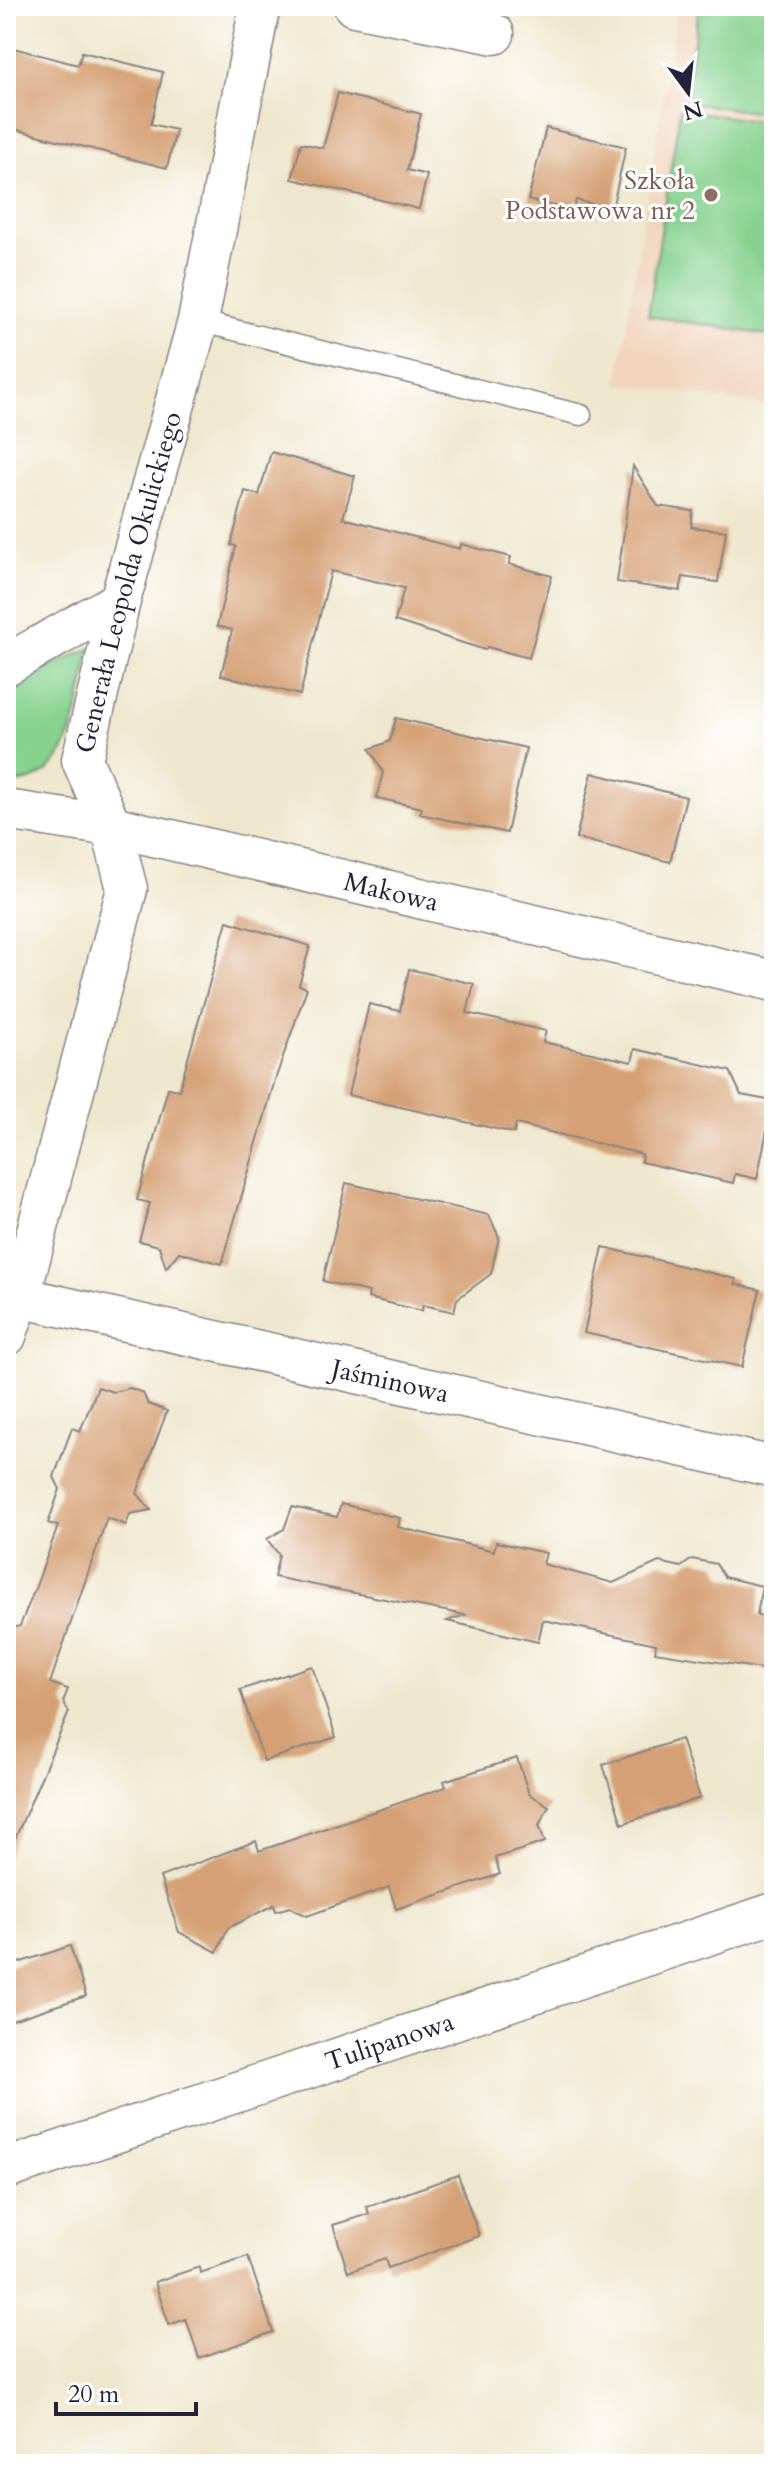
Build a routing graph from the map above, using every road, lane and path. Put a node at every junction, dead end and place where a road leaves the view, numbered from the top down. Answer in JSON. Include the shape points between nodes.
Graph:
{"nodes":[{"id":1,"x":260,"y":6,"type":"edge"},
{"id":2,"x":354,"y":6,"type":"edge"},
{"id":3,"x":494,"y":34,"type":"dead end"},
{"id":4,"x":198,"y":321,"type":"junction"},
{"id":5,"x":581,"y":415,"type":"dead end"},
{"id":6,"x":120,"y":601,"type":"junction"},
{"id":7,"x":6,"y":665,"type":"edge"},
{"id":8,"x":6,"y":810,"type":"edge"},
{"id":9,"x":111,"y":826,"type":"junction"},
{"id":10,"x":774,"y":981,"type":"edge"},
{"id":11,"x":13,"y":1295,"type":"edge"},
{"id":12,"x":6,"y":1336,"type":"edge"},
{"id":13,"x":774,"y":1467,"type":"edge"},
{"id":14,"x":774,"y":1913,"type":"edge"},
{"id":15,"x":6,"y":2169,"type":"edge"}],
"edges":[{"from":1,"to":4,"type":"street","name":"Generała Leopolda Okulickiego"},
{"from":2,"to":3,"type":"street"},
{"from":4,"to":5,"type":"lane"},
{"from":4,"to":6,"type":"street","name":"Generała Leopolda Okulickiego"},
{"from":6,"to":7,"type":"street"},
{"from":6,"to":9,"type":"street","name":"Generała Leopolda Okulickiego","via":[[82,760]]},
{"from":8,"to":9,"type":"street","name":"Makowa"},
{"from":9,"to":10,"type":"street","name":"Makowa"},
{"from":9,"to":11,"type":"street","name":"Generała Leopolda Okulickiego","via":[[127,889]]},
{"from":11,"to":12,"type":"street","name":"Generała Leopolda Okulickiego"},
{"from":11,"to":13,"type":"street","name":"Jaśminowa"},
{"from":14,"to":15,"type":"street","name":"Tulipanowa"}]}
